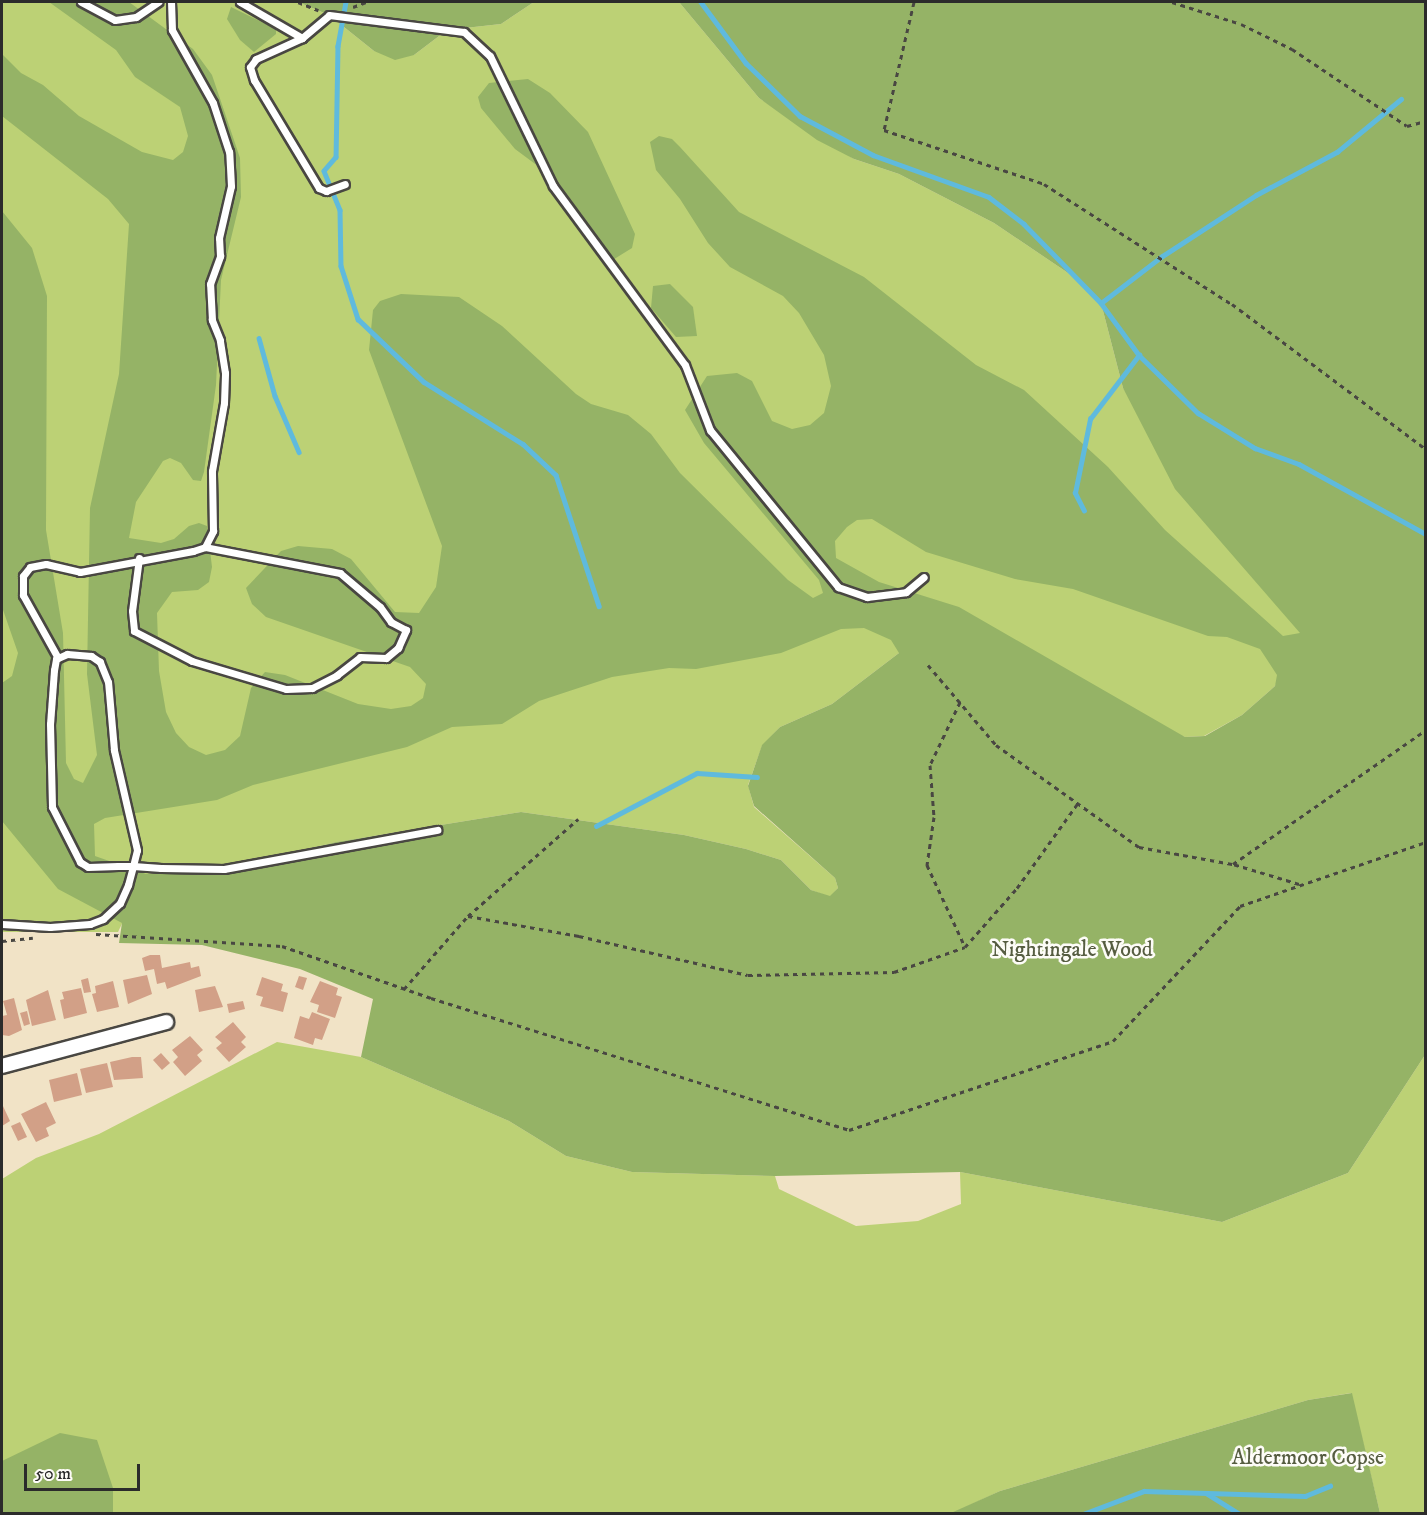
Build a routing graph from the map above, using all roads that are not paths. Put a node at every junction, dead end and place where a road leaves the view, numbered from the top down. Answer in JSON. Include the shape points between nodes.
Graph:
{"nodes":[{"id":1,"x":81,"y":2,"type":"edge"},
{"id":2,"x":158,"y":2,"type":"edge"},
{"id":3,"x":171,"y":2,"type":"edge"},
{"id":4,"x":240,"y":2,"type":"edge"},
{"id":5,"x":302,"y":38,"type":"junction"},
{"id":6,"x":345,"y":184,"type":"dead end"},
{"id":7,"x":205,"y":547,"type":"junction"},
{"id":8,"x":138,"y":558,"type":"junction"},
{"id":9,"x":924,"y":578,"type":"dead end"},
{"id":10,"x":58,"y":658,"type":"junction"},
{"id":11,"x":437,"y":830,"type":"dead end"},
{"id":12,"x":133,"y":866,"type":"junction"},
{"id":13,"x":2,"y":924,"type":"edge"},
{"id":14,"x":166,"y":1022,"type":"dead end"},
{"id":15,"x":2,"y":1066,"type":"edge"}],
"edges":[{"from":1,"to":2,"type":"lane","via":[[115,20],[136,17]]},
{"from":3,"to":7,"type":"lane","via":[[171,30],[213,102],[229,152],[231,186],[219,238],[220,256],[210,284],[212,320],[220,340],[225,373],[212,471],[213,531]]},
{"from":4,"to":5,"type":"lane"},
{"from":5,"to":6,"type":"lane","via":[[256,59],[250,67],[319,188]]},
{"from":5,"to":9,"type":"lane","via":[[333,16],[464,32],[490,56],[553,186],[685,365],[710,430],[838,586],[867,597],[906,592]]},
{"from":7,"to":8,"type":"lane"},
{"from":7,"to":8,"type":"lane","via":[[340,573],[380,607],[391,622],[406,630],[398,648],[386,658],[360,657],[337,675],[312,687],[286,689],[192,661],[134,631],[132,611]]},
{"from":8,"to":10,"type":"lane","via":[[80,572],[46,564],[30,567],[23,576],[23,595]]},
{"from":10,"to":12,"type":"lane","via":[[67,654],[91,656],[100,662],[108,682],[114,750],[137,850]]},
{"from":10,"to":12,"type":"lane","via":[[50,724],[52,807],[80,862],[88,867]]},
{"from":11,"to":12,"type":"lane","via":[[224,869]]},
{"from":12,"to":13,"type":"lane","via":[[120,903],[90,924]]},
{"from":14,"to":15,"type":"street"}]}
